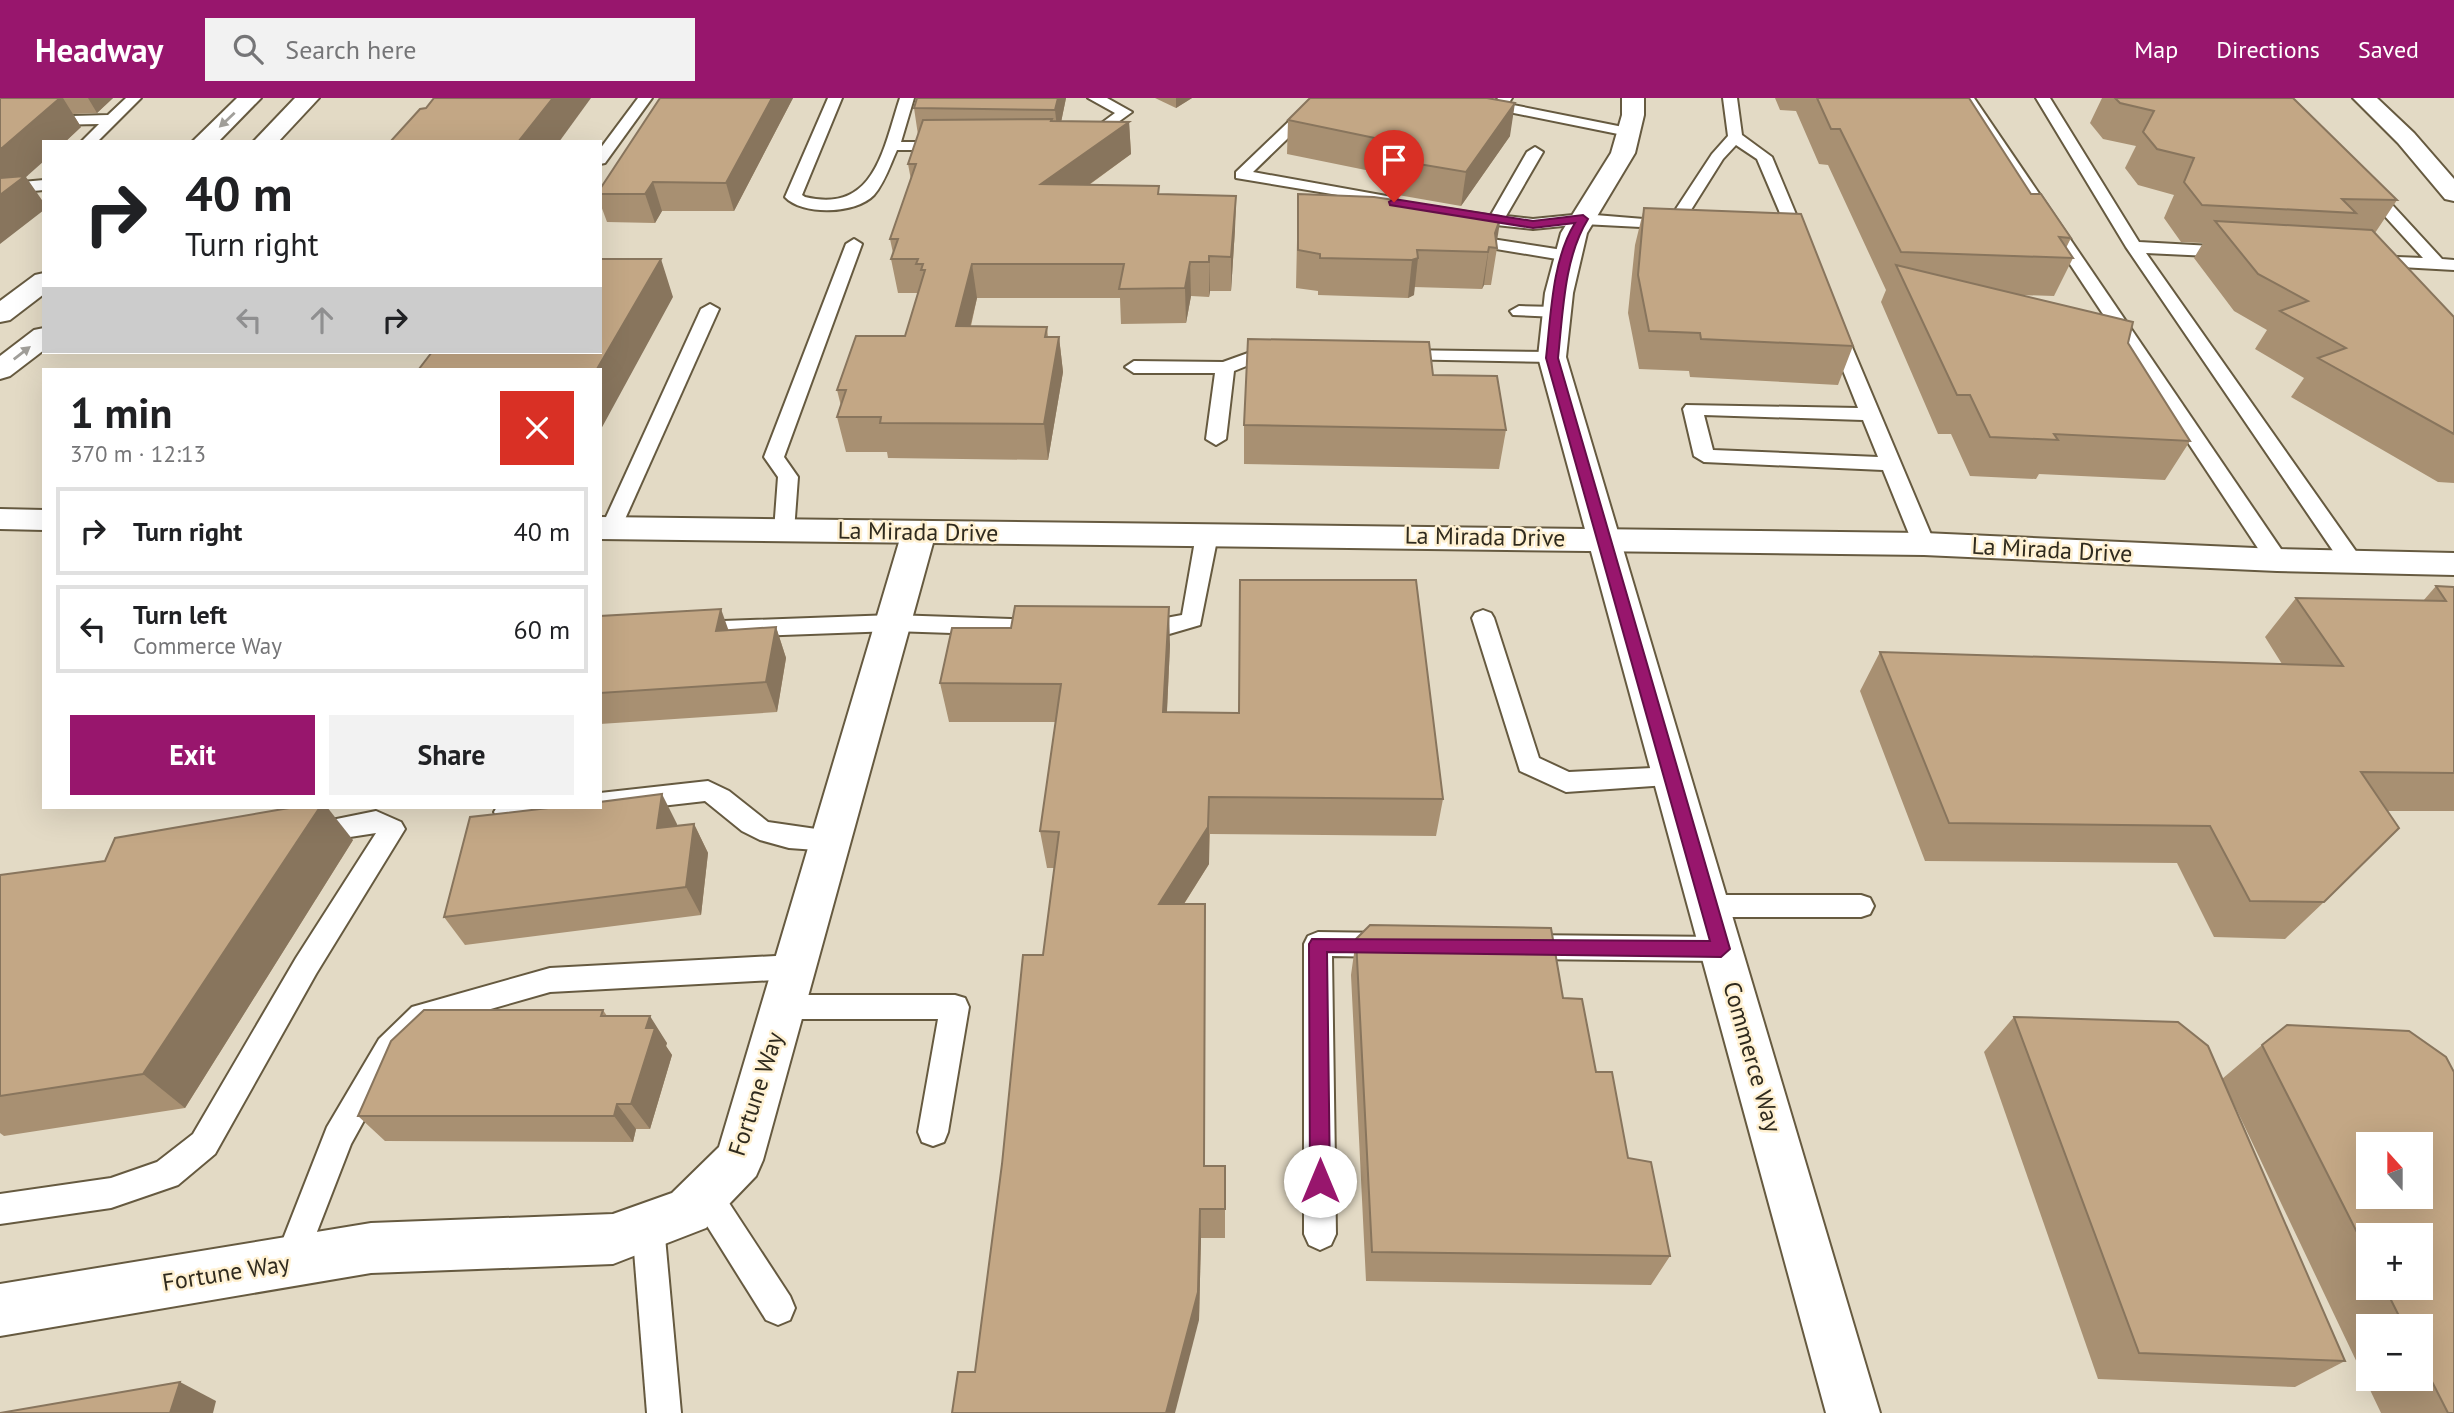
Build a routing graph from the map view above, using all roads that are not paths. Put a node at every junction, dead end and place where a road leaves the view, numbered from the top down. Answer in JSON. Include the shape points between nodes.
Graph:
{"nodes":[{"id":1,"x":134,"y":98,"type":"edge"},
{"id":2,"x":250,"y":98,"type":"edge"},
{"id":3,"x":308,"y":98,"type":"edge"},
{"id":4,"x":645,"y":98,"type":"edge"},
{"id":5,"x":835,"y":98,"type":"edge"},
{"id":6,"x":907,"y":98,"type":"edge"},
{"id":7,"x":1095,"y":98,"type":"edge"},
{"id":8,"x":1505,"y":98,"type":"edge"},
{"id":9,"x":1633,"y":98,"type":"edge"},
{"id":10,"x":1730,"y":98,"type":"edge"},
{"id":11,"x":1967,"y":98,"type":"edge"},
{"id":12,"x":2043,"y":98,"type":"edge"},
{"id":13,"x":2364,"y":98,"type":"edge"},
{"id":14,"x":1309,"y":110,"type":"edge"},
{"id":15,"x":112,"y":119,"type":"junction"},
{"id":16,"x":0,"y":122,"type":"edge"},
{"id":17,"x":1628,"y":132,"type":"junction"},
{"id":18,"x":1735,"y":137,"type":"junction"},
{"id":19,"x":90,"y":140,"type":"edge"},
{"id":20,"x":206,"y":140,"type":"edge"},
{"id":21,"x":267,"y":140,"type":"edge"},
{"id":22,"x":1068,"y":144,"type":"edge"},
{"id":23,"x":892,"y":146,"type":"junction"},
{"id":24,"x":960,"y":146,"type":"edge"},
{"id":25,"x":1535,"y":152,"type":"dead end"},
{"id":26,"x":602,"y":157,"type":"edge"},
{"id":27,"x":2356,"y":176,"type":"edge"},
{"id":28,"x":42,"y":185,"type":"edge"},
{"id":29,"x":0,"y":188,"type":"edge"},
{"id":30,"x":2454,"y":194,"type":"edge"},
{"id":31,"x":1402,"y":204,"type":"edge"},
{"id":32,"x":1583,"y":219,"type":"junction"},
{"id":33,"x":1673,"y":226,"type":"junction"},
{"id":34,"x":1700,"y":228,"type":"edge"},
{"id":35,"x":1770,"y":233,"type":"edge"},
{"id":36,"x":1454,"y":238,"type":"edge"},
{"id":37,"x":854,"y":244,"type":"dead end"},
{"id":38,"x":2134,"y":247,"type":"junction"},
{"id":39,"x":2249,"y":253,"type":"edge"},
{"id":40,"x":1569,"y":256,"type":"junction"},
{"id":41,"x":2349,"y":259,"type":"edge"},
{"id":42,"x":2386,"y":262,"type":"junction"},
{"id":43,"x":2446,"y":265,"type":"edge"},
{"id":44,"x":2403,"y":280,"type":"edge"},
{"id":45,"x":42,"y":282,"type":"edge"},
{"id":46,"x":710,"y":309,"type":"dead end"},
{"id":47,"x":1518,"y":311,"type":"dead end"},
{"id":48,"x":1557,"y":312,"type":"junction"},
{"id":49,"x":1829,"y":312,"type":"edge"},
{"id":50,"x":0,"y":314,"type":"edge"},
{"id":51,"x":42,"y":338,"type":"edge"},
{"id":52,"x":1303,"y":354,"type":"edge"},
{"id":53,"x":1372,"y":355,"type":"edge"},
{"id":54,"x":1552,"y":358,"type":"junction"},
{"id":55,"x":1134,"y":367,"type":"dead end"},
{"id":56,"x":1224,"y":368,"type":"junction"},
{"id":57,"x":0,"y":370,"type":"edge"},
{"id":58,"x":1871,"y":414,"type":"junction"},
{"id":59,"x":1216,"y":439,"type":"dead end"},
{"id":60,"x":1891,"y":464,"type":"junction"},
{"id":61,"x":0,"y":519,"type":"edge"},
{"id":62,"x":42,"y":520,"type":"edge"},
{"id":63,"x":606,"y":528,"type":"edge"},
{"id":64,"x":784,"y":531,"type":"junction"},
{"id":65,"x":919,"y":532,"type":"junction"},
{"id":66,"x":1207,"y":535,"type":"junction"},
{"id":67,"x":1605,"y":538,"type":"junction"},
{"id":68,"x":1924,"y":544,"type":"junction"},
{"id":69,"x":2277,"y":560,"type":"junction"},
{"id":70,"x":2352,"y":562,"type":"junction"},
{"id":71,"x":2454,"y":564,"type":"edge"},
{"id":72,"x":1483,"y":618,"type":"dead end"},
{"id":73,"x":893,"y":623,"type":"junction"},
{"id":74,"x":1068,"y":629,"type":"edge"},
{"id":75,"x":1116,"y":631,"type":"edge"},
{"id":76,"x":670,"y":632,"type":"edge"},
{"id":77,"x":1673,"y":777,"type":"junction"},
{"id":78,"x":602,"y":803,"type":"edge"},
{"id":79,"x":543,"y":809,"type":"edge"},
{"id":80,"x":507,"y":813,"type":"edge"},
{"id":81,"x":282,"y":838,"type":"edge"},
{"id":82,"x":830,"y":841,"type":"junction"},
{"id":83,"x":1709,"y":906,"type":"junction"},
{"id":84,"x":1861,"y":906,"type":"dead end"},
{"id":85,"x":1416,"y":945,"type":"edge"},
{"id":86,"x":1499,"y":946,"type":"edge"},
{"id":87,"x":1721,"y":949,"type":"junction"},
{"id":88,"x":789,"y":987,"type":"junction"},
{"id":89,"x":933,"y":1132,"type":"dead end"},
{"id":90,"x":705,"y":1194,"type":"junction"},
{"id":91,"x":0,"y":1209,"type":"edge"},
{"id":92,"x":648,"y":1226,"type":"junction"},
{"id":93,"x":1320,"y":1234,"type":"dead end"},
{"id":94,"x":290,"y":1262,"type":"junction"},
{"id":95,"x":778,"y":1308,"type":"dead end"},
{"id":96,"x":0,"y":1310,"type":"edge"},
{"id":97,"x":664,"y":1413,"type":"edge"},
{"id":98,"x":1853,"y":1413,"type":"edge"}],
"edges":[{"from":1,"to":15,"type":"lane"},
{"from":2,"to":20,"type":"street","one_way":true},
{"from":3,"to":21,"type":"street"},
{"from":4,"to":26,"type":"lane"},
{"from":5,"to":23,"type":"lane","via":[[793,197],[804,205],[847,203],[865,195]]},
{"from":6,"to":23,"type":"lane"},
{"from":7,"to":22,"type":"lane","via":[[1125,112],[1082,144]]},
{"from":8,"to":17,"type":"lane","via":[[1499,106]]},
{"from":9,"to":17,"type":"street"},
{"from":10,"to":18,"type":"lane"},
{"from":11,"to":69,"type":"lane"},
{"from":12,"to":38,"type":"lane"},
{"from":13,"to":30,"type":"street"},
{"from":14,"to":31,"type":"lane","via":[[1241,175]]},
{"from":15,"to":16,"type":"lane"},
{"from":15,"to":19,"type":"lane"},
{"from":17,"to":32,"type":"street","via":[[1623,153]]},
{"from":18,"to":33,"type":"lane","via":[[1717,156]]},
{"from":18,"to":35,"type":"lane","via":[[1764,157],[1800,242]]},
{"from":23,"to":24,"type":"lane"},
{"from":25,"to":32,"type":"lane","via":[[1489,219],[1533,224]]},
{"from":27,"to":43,"type":"lane"},
{"from":28,"to":29,"type":"lane"},
{"from":32,"to":33,"type":"lane"},
{"from":32,"to":40,"type":"street"},
{"from":33,"to":34,"type":"lane"},
{"from":36,"to":40,"type":"lane"},
{"from":37,"to":64,"type":"lane","via":[[774,457],[788,477]]},
{"from":38,"to":39,"type":"lane"},
{"from":38,"to":70,"type":"lane"},
{"from":40,"to":48,"type":"street"},
{"from":41,"to":42,"type":"lane"},
{"from":42,"to":43,"type":"lane"},
{"from":42,"to":44,"type":"lane"},
{"from":45,"to":50,"type":"street"},
{"from":46,"to":63,"type":"lane"},
{"from":47,"to":48,"type":"lane"},
{"from":48,"to":54,"type":"street"},
{"from":49,"to":58,"type":"lane"},
{"from":57,"to":51,"type":"street","one_way":true},
{"from":52,"to":56,"type":"lane","via":[[1262,353]]},
{"from":53,"to":54,"type":"lane"},
{"from":54,"to":67,"type":"street","name":"Commerce Way"},
{"from":55,"to":56,"type":"lane"},
{"from":56,"to":59,"type":"lane"},
{"from":58,"to":60,"type":"lane"},
{"from":58,"to":60,"type":"lane","via":[[1693,409],[1704,456]]},
{"from":60,"to":68,"type":"lane"},
{"from":61,"to":62,"type":"street"},
{"from":63,"to":64,"type":"street","name":"La Mirada Drive"},
{"from":64,"to":65,"type":"street","name":"La Mirada Drive"},
{"from":65,"to":66,"type":"street","name":"La Mirada Drive"},
{"from":65,"to":73,"type":"street","name":"Fortune Way"},
{"from":66,"to":67,"type":"street","name":"La Mirada Drive"},
{"from":66,"to":75,"type":"lane","via":[[1192,620],[1152,631]]},
{"from":67,"to":68,"type":"street","name":"La Mirada Drive"},
{"from":67,"to":77,"type":"street","name":"Commerce Way"},
{"from":68,"to":69,"type":"street","name":"La Mirada Drive"},
{"from":69,"to":70,"type":"street","name":"La Mirada Drive"},
{"from":70,"to":71,"type":"street","name":"La Mirada Drive"},
{"from":72,"to":77,"type":"lane","via":[[1529,764],[1566,782]]},
{"from":73,"to":74,"type":"lane"},
{"from":73,"to":76,"type":"lane"},
{"from":73,"to":82,"type":"street","name":"Fortune Way"},
{"from":77,"to":83,"type":"street","name":"Commerce Way"},
{"from":78,"to":82,"type":"lane","via":[[708,791],[765,831]]},
{"from":79,"to":80,"type":"lane"},
{"from":81,"to":91,"type":"lane","via":[[376,821],[392,829],[292,989],[204,1144],[167,1174],[111,1193]]},
{"from":82,"to":88,"type":"street","name":"Fortune Way"},
{"from":83,"to":84,"type":"lane"},
{"from":83,"to":87,"type":"street","name":"Commerce Way"},
{"from":85,"to":93,"type":"lane","via":[[1318,944]]},
{"from":86,"to":87,"type":"lane"},
{"from":87,"to":98,"type":"street","name":"Commerce Way"},
{"from":88,"to":89,"type":"lane","via":[[955,1007]]},
{"from":88,"to":90,"type":"street","name":"Fortune Way","via":[[739,1160]]},
{"from":88,"to":94,"type":"lane","via":[[550,980],[422,1016],[388,1048],[338,1137]]},
{"from":90,"to":92,"type":"street","name":"Fortune Way","via":[[688,1211]]},
{"from":90,"to":95,"type":"lane"},
{"from":92,"to":94,"type":"street","name":"Fortune Way","via":[[613,1239],[371,1248]]},
{"from":92,"to":97,"type":"lane"},
{"from":94,"to":96,"type":"street","name":"Fortune Way"}]}
